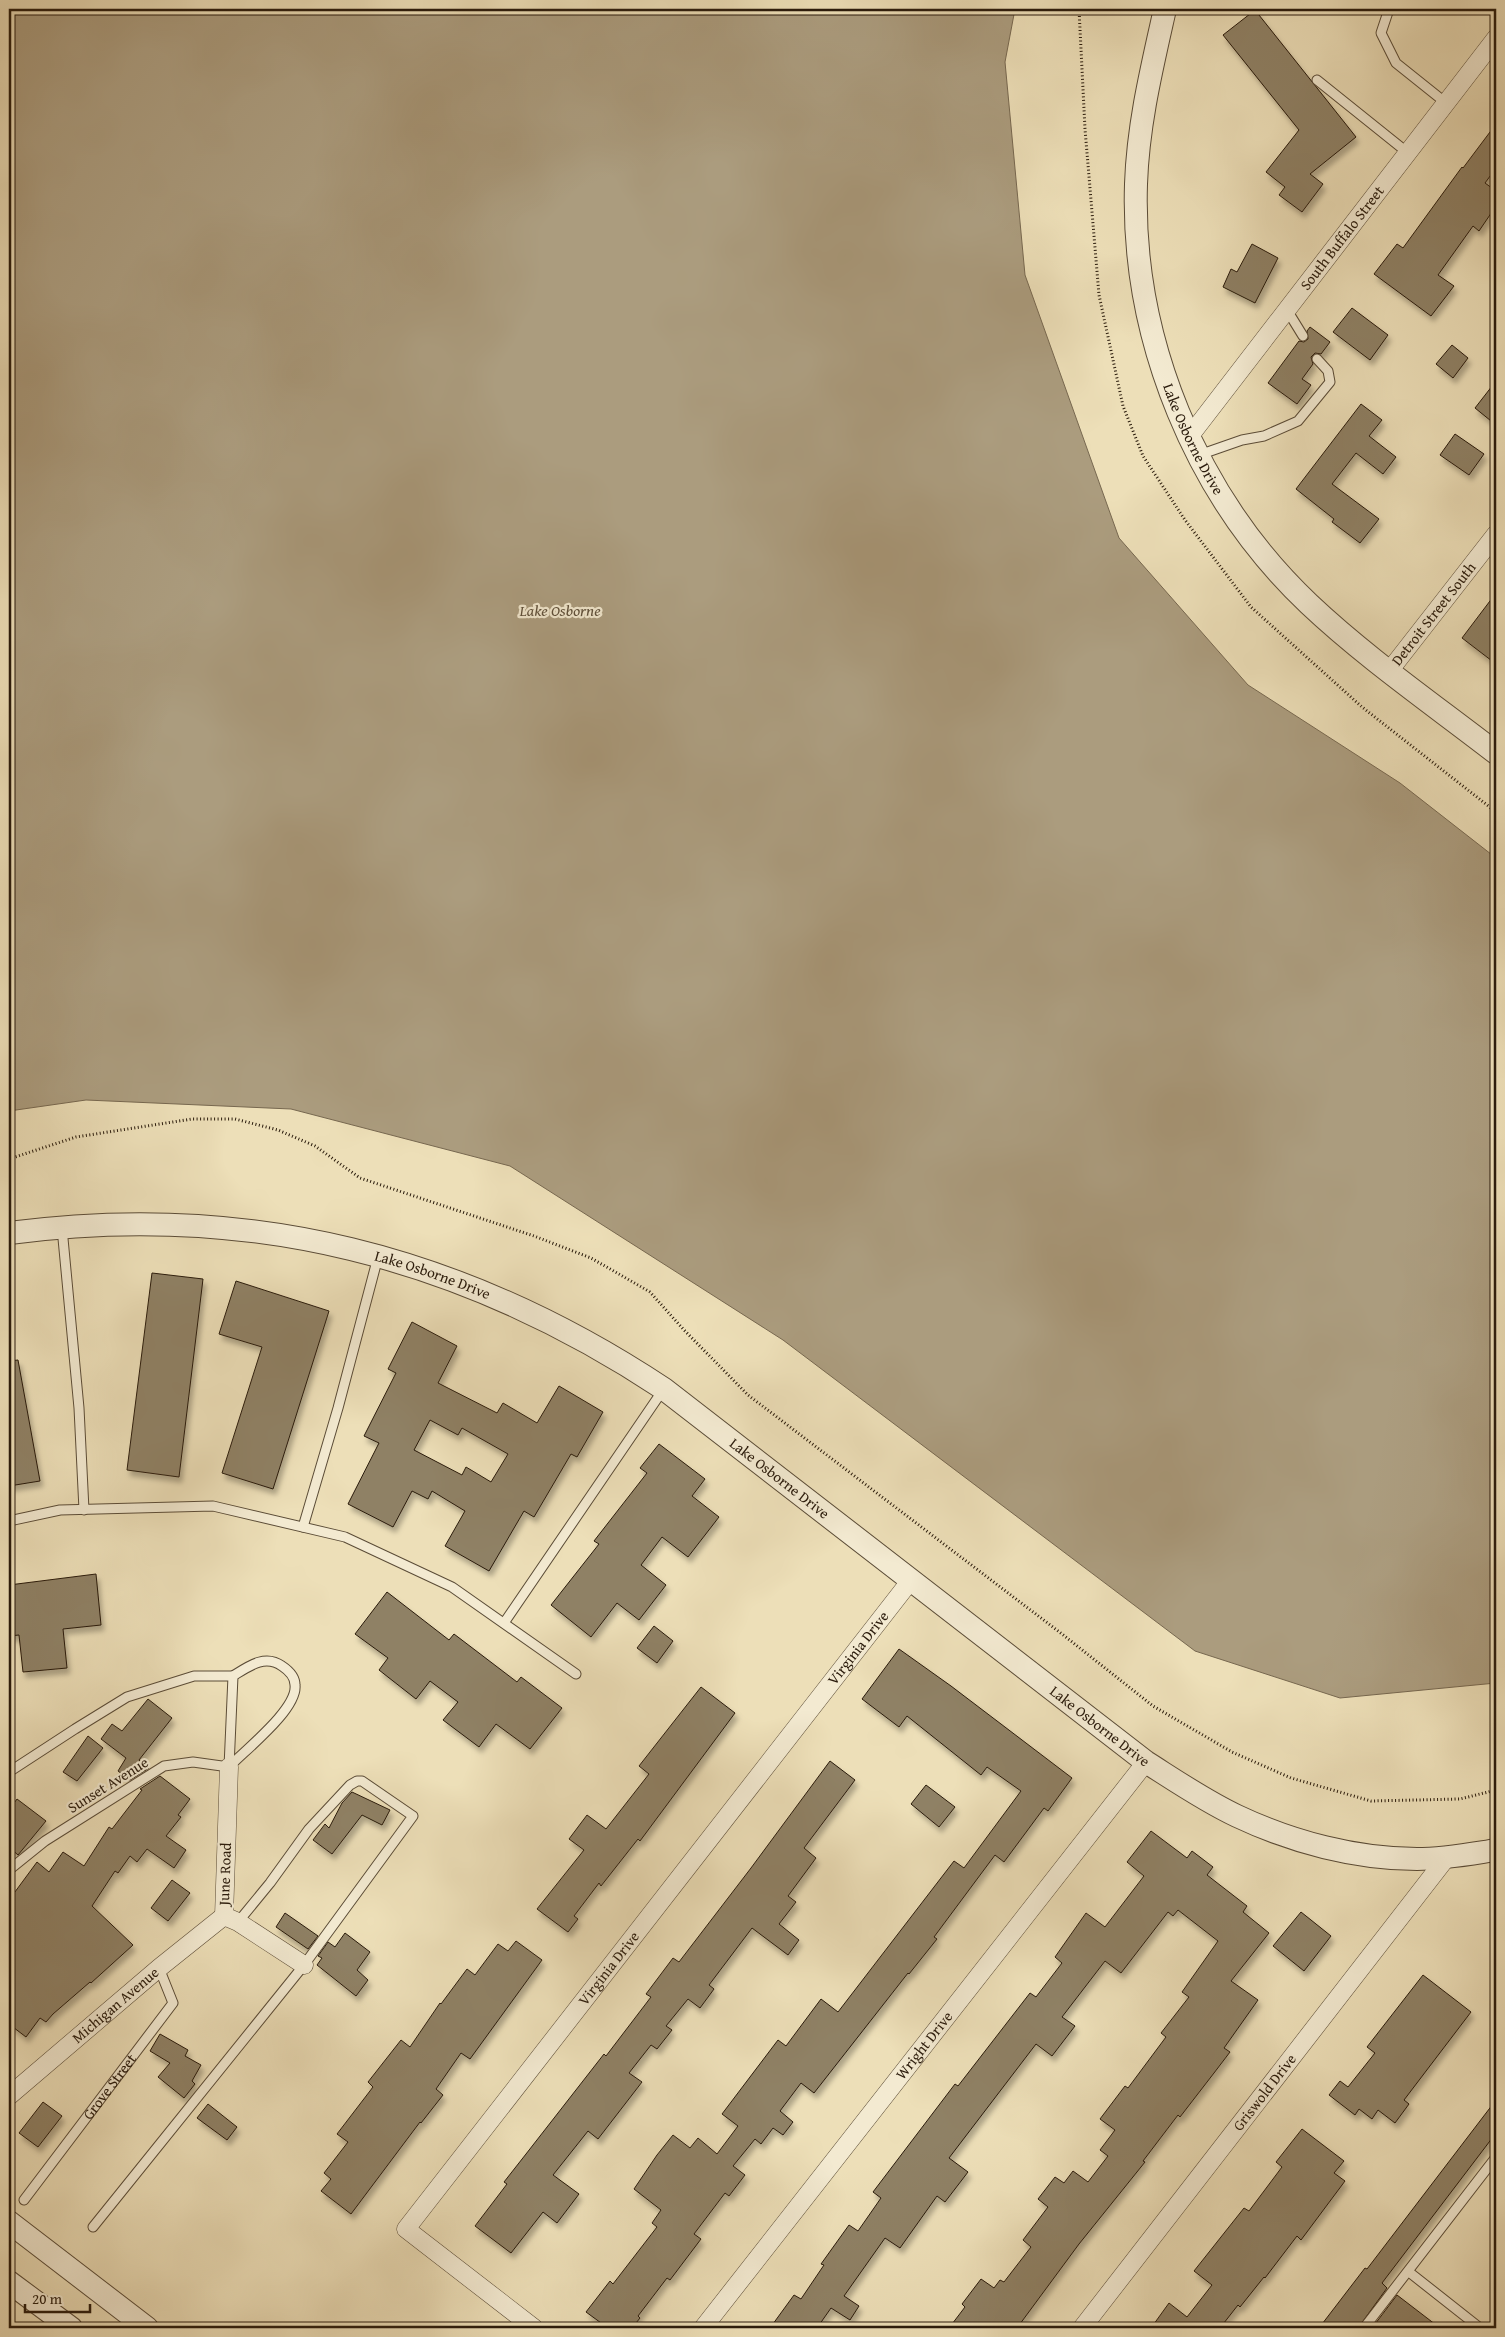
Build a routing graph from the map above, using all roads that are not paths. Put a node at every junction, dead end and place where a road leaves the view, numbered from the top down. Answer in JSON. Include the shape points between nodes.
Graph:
{"nodes":[{"id":1,"x":1165,"y":9,"type":"edge"},
{"id":2,"x":1388,"y":9,"type":"edge"},
{"id":3,"x":1496,"y":38,"type":"edge"},
{"id":4,"x":1317,"y":80,"type":"dead end"},
{"id":5,"x":1446,"y":103,"type":"junction"},
{"id":6,"x":1408,"y":153,"type":"junction"},
{"id":7,"x":1287,"y":310,"type":"junction"},
{"id":8,"x":1304,"y":336,"type":"dead end"},
{"id":9,"x":1317,"y":359,"type":"dead end"},
{"id":10,"x":1194,"y":446,"type":"junction"},
{"id":11,"x":1496,"y":534,"type":"edge"},
{"id":12,"x":1390,"y":670,"type":"junction"},
{"id":13,"x":1496,"y":752,"type":"edge"},
{"id":14,"x":62,"y":1226,"type":"junction"},
{"id":15,"x":9,"y":1232,"type":"edge"},
{"id":16,"x":379,"y":1256,"type":"junction"},
{"id":17,"x":664,"y":1389,"type":"junction"},
{"id":18,"x":84,"y":1510,"type":"junction"},
{"id":19,"x":9,"y":1521,"type":"edge"},
{"id":20,"x":302,"y":1527,"type":"junction"},
{"id":21,"x":911,"y":1580,"type":"junction"},
{"id":22,"x":504,"y":1623,"type":"junction"},
{"id":23,"x":576,"y":1674,"type":"dead end"},
{"id":24,"x":233,"y":1676,"type":"junction"},
{"id":25,"x":1146,"y":1762,"type":"junction"},
{"id":26,"x":228,"y":1767,"type":"junction"},
{"id":27,"x":9,"y":1772,"type":"edge"},
{"id":28,"x":1496,"y":1850,"type":"edge"},
{"id":29,"x":1447,"y":1857,"type":"junction"},
{"id":30,"x":9,"y":1870,"type":"edge"},
{"id":31,"x":231,"y":1919,"type":"junction"},
{"id":32,"x":304,"y":1965,"type":"junction"},
{"id":33,"x":159,"y":1968,"type":"junction"},
{"id":34,"x":9,"y":2096,"type":"edge"},
{"id":35,"x":1496,"y":2157,"type":"edge"},
{"id":36,"x":24,"y":2200,"type":"dead end"},
{"id":37,"x":9,"y":2222,"type":"edge"},
{"id":38,"x":93,"y":2227,"type":"dead end"},
{"id":39,"x":1409,"y":2272,"type":"junction"},
{"id":40,"x":9,"y":2282,"type":"edge"},
{"id":41,"x":71,"y":2328,"type":"edge"},
{"id":42,"x":147,"y":2328,"type":"edge"},
{"id":43,"x":534,"y":2328,"type":"edge"},
{"id":44,"x":703,"y":2328,"type":"edge"},
{"id":45,"x":1082,"y":2328,"type":"edge"},
{"id":46,"x":1364,"y":2328,"type":"edge"},
{"id":47,"x":1480,"y":2328,"type":"edge"}],
"edges":[{"from":1,"to":10,"type":"street","name":"Lake Osborne Drive","via":[[1140,125],[1136,184],[1138,244],[1142,284],[1155,342],[1173,400]]},
{"from":2,"to":5,"type":"lane","via":[[1381,33],[1396,63]]},
{"from":3,"to":5,"type":"street","name":"South Buffalo Street"},
{"from":4,"to":6,"type":"lane"},
{"from":5,"to":6,"type":"street","name":"South Buffalo Street"},
{"from":6,"to":7,"type":"street","name":"South Buffalo Street"},
{"from":7,"to":8,"type":"lane"},
{"from":7,"to":10,"type":"street","name":"South Buffalo Street"},
{"from":9,"to":10,"type":"lane","via":[[1328,370],[1330,382],[1298,421],[1264,436]]},
{"from":10,"to":12,"type":"street","name":"Lake Osborne Drive","via":[[1243,528],[1267,559],[1308,603]]},
{"from":11,"to":12,"type":"street","name":"Detroit Street South"},
{"from":12,"to":13,"type":"street","name":"Lake Osborne Drive"},
{"from":14,"to":15,"type":"street","name":"Lake Osborne Drive"},
{"from":14,"to":16,"type":"street","name":"Lake Osborne Drive","via":[[187,1224],[276,1233]]},
{"from":14,"to":18,"type":"lane","via":[[79,1408]]},
{"from":16,"to":17,"type":"street","name":"Lake Osborne Drive","via":[[474,1287],[546,1319],[616,1357]]},
{"from":16,"to":20,"type":"lane"},
{"from":17,"to":21,"type":"street","name":"Lake Osborne Drive"},
{"from":17,"to":22,"type":"lane"},
{"from":18,"to":19,"type":"lane","via":[[60,1510]]},
{"from":18,"to":20,"type":"lane","via":[[213,1506]]},
{"from":20,"to":22,"type":"lane","via":[[345,1537],[452,1587]]},
{"from":21,"to":25,"type":"street","name":"Lake Osborne Drive"},
{"from":21,"to":43,"type":"street","name":"Virginia Drive","via":[[406,2229]]},
{"from":22,"to":23,"type":"lane"},
{"from":24,"to":26,"type":"lane"},
{"from":24,"to":26,"type":"lane","via":[[256,1662],[271,1661],[289,1672],[296,1683],[294,1695],[284,1712]]},
{"from":24,"to":27,"type":"lane","via":[[194,1676],[127,1697]]},
{"from":25,"to":29,"type":"street","name":"Lake Osborne Drive","via":[[1238,1816],[1284,1834],[1334,1849],[1382,1857]]},
{"from":25,"to":44,"type":"street","name":"Wright Drive"},
{"from":26,"to":30,"type":"lane","name":"Sunset Avenue","via":[[193,1762],[164,1766],[45,1841]]},
{"from":26,"to":31,"type":"street","name":"June Road"},
{"from":28,"to":29,"type":"street","name":"Lake Osborne Drive"},
{"from":29,"to":45,"type":"street","name":"Griswold Drive"},
{"from":31,"to":32,"type":"street","name":"June Road"},
{"from":31,"to":32,"type":"lane","via":[[270,1883],[309,1828],[350,1785],[362,1781],[413,1816]]},
{"from":31,"to":33,"type":"street","name":"Michigan Avenue"},
{"from":32,"to":38,"type":"lane"},
{"from":33,"to":34,"type":"street","name":"Michigan Avenue"},
{"from":33,"to":36,"type":"lane","name":"Grove Street","via":[[172,2003]]},
{"from":35,"to":39,"type":"lane"},
{"from":37,"to":42,"type":"street"},
{"from":39,"to":46,"type":"lane"},
{"from":39,"to":47,"type":"lane"},
{"from":40,"to":41,"type":"street"}]}
